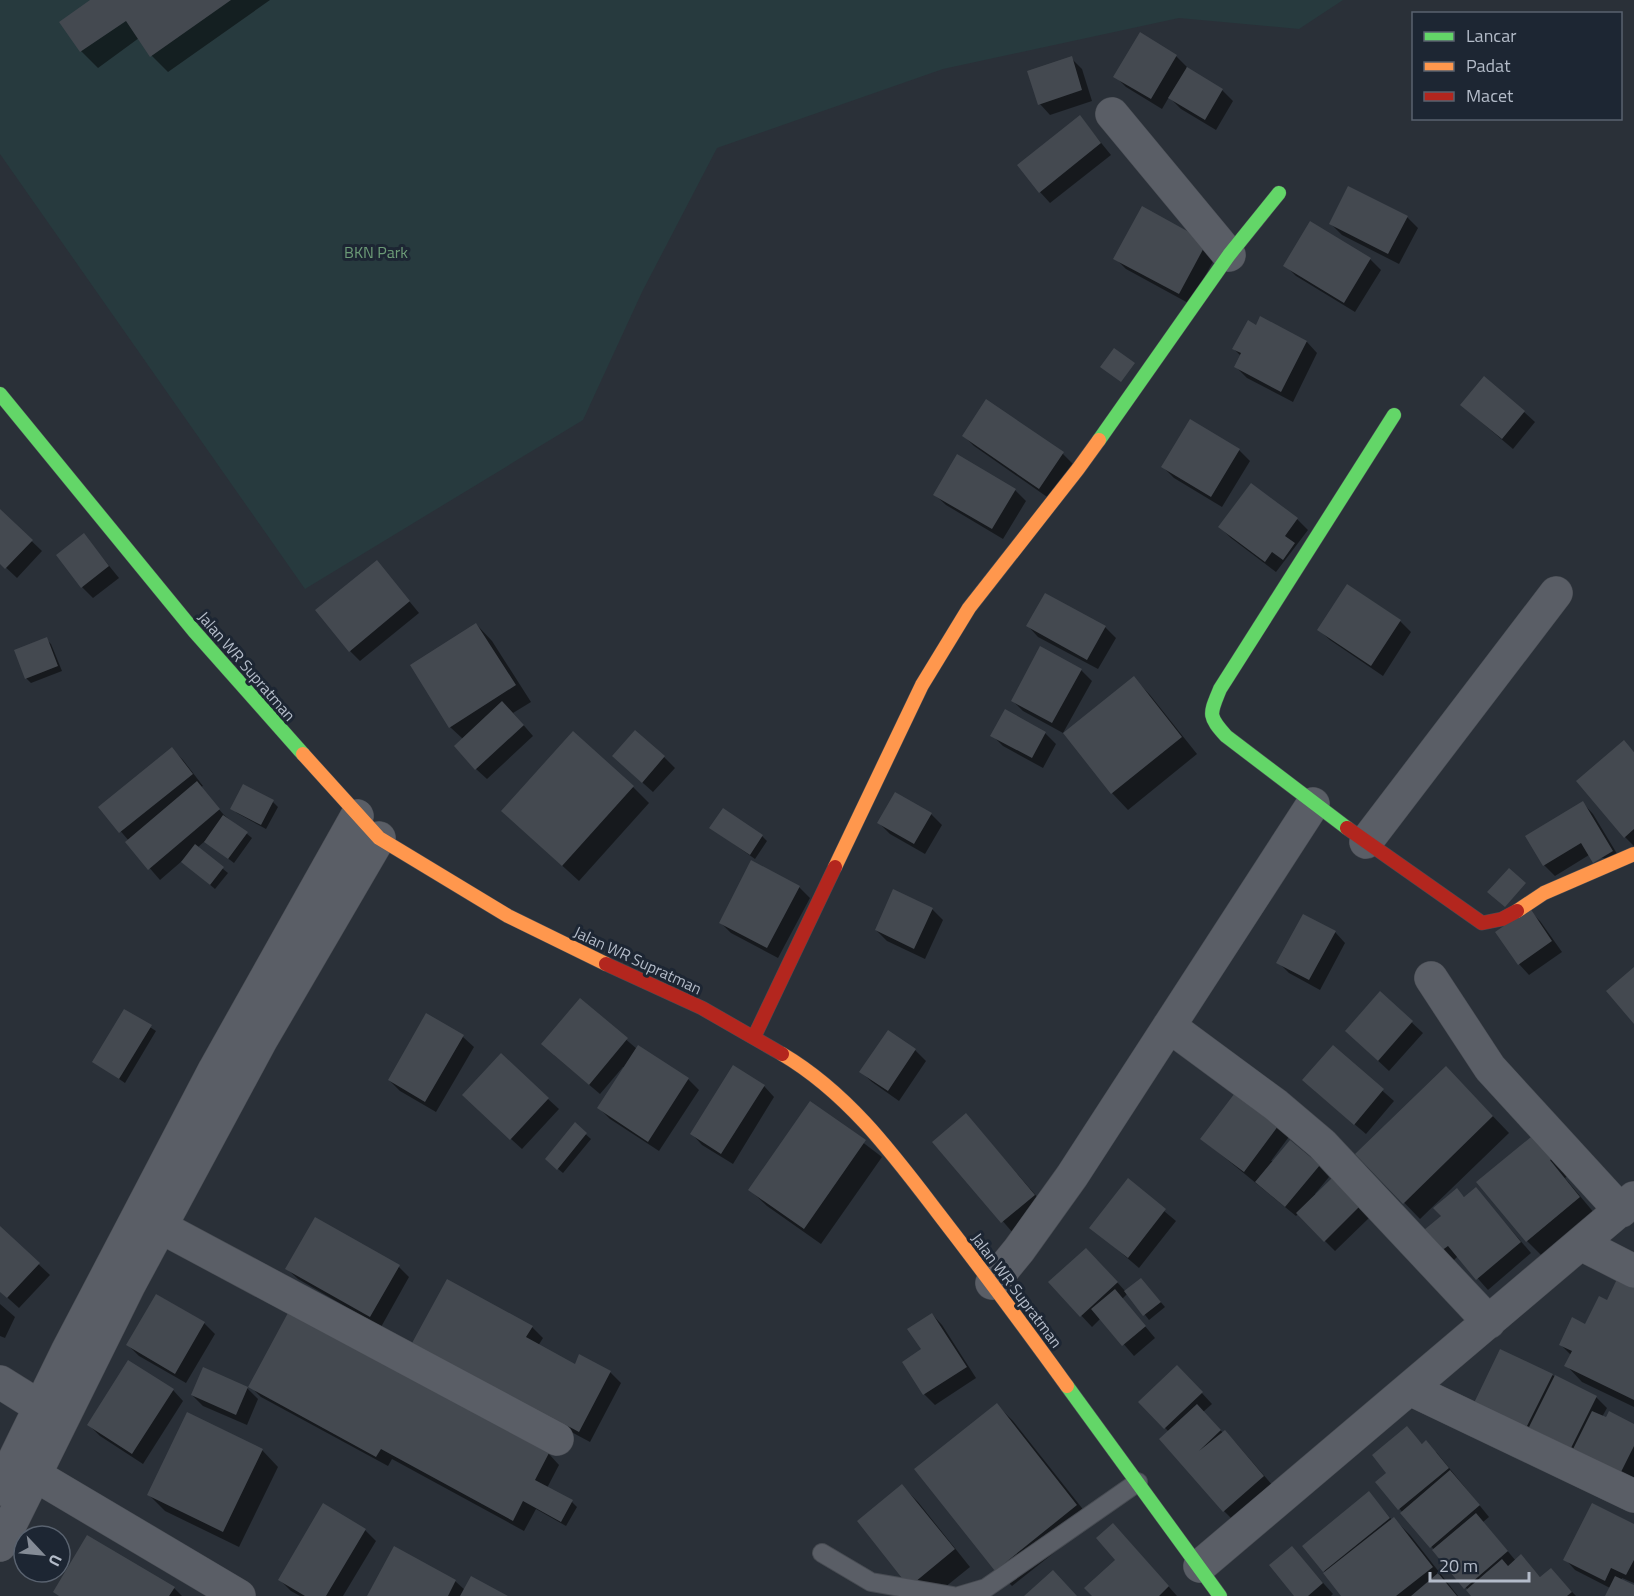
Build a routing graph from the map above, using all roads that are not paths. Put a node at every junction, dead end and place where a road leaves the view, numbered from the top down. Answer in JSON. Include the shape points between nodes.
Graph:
{"nodes":[{"id":1,"x":1112,"y":114,"type":"dead end"},
{"id":2,"x":1279,"y":193,"type":"dead end"},
{"id":3,"x":1229,"y":255,"type":"junction"},
{"id":4,"x":0,"y":394,"type":"edge"},
{"id":5,"x":1394,"y":415,"type":"dead end"},
{"id":6,"x":1556,"y":593,"type":"dead end"},
{"id":7,"x":1313,"y":804,"type":"junction"},
{"id":8,"x":368,"y":827,"type":"junction"},
{"id":9,"x":1366,"y":842,"type":"junction"},
{"id":10,"x":1634,"y":854,"type":"edge"},
{"id":11,"x":1431,"y":978,"type":"dead end"},
{"id":12,"x":1169,"y":1026,"type":"junction"},
{"id":13,"x":754,"y":1036,"type":"junction"},
{"id":14,"x":1627,"y":1204,"type":"edge"},
{"id":15,"x":160,"y":1227,"type":"junction"},
{"id":16,"x":1581,"y":1244,"type":"junction"},
{"id":17,"x":1634,"y":1271,"type":"edge"},
{"id":18,"x":992,"y":1283,"type":"junction"},
{"id":19,"x":1489,"y":1322,"type":"junction"},
{"id":20,"x":0,"y":1382,"type":"edge"},
{"id":21,"x":1410,"y":1389,"type":"junction"},
{"id":22,"x":40,"y":1407,"type":"junction"},
{"id":23,"x":557,"y":1439,"type":"dead end"},
{"id":24,"x":35,"y":1475,"type":"junction"},
{"id":25,"x":1138,"y":1482,"type":"junction"},
{"id":26,"x":0,"y":1489,"type":"edge"},
{"id":27,"x":1634,"y":1496,"type":"edge"},
{"id":28,"x":0,"y":1545,"type":"edge"},
{"id":29,"x":822,"y":1553,"type":"dead end"},
{"id":30,"x":1200,"y":1566,"type":"junction"},
{"id":31,"x":239,"y":1596,"type":"edge"},
{"id":32,"x":952,"y":1596,"type":"edge"},
{"id":33,"x":960,"y":1596,"type":"edge"},
{"id":34,"x":1220,"y":1596,"type":"edge"}],
"edges":[{"from":1,"to":3,"type":"street"},
{"from":2,"to":3,"type":"main road"},
{"from":3,"to":13,"type":"main road","via":[[1078,469],[969,608],[922,685]]},
{"from":4,"to":8,"type":"main road","name":"Jalan WR Supratman","via":[[194,631]]},
{"from":5,"to":7,"type":"main road","via":[[1220,689],[1211,711],[1213,722],[1226,736]]},
{"from":6,"to":9,"type":"street"},
{"from":7,"to":9,"type":"main road"},
{"from":7,"to":12,"type":"street"},
{"from":8,"to":13,"type":"main road","name":"Jalan WR Supratman","via":[[508,916]]},
{"from":8,"to":15,"type":"street","via":[[261,1040]]},
{"from":8,"to":22,"type":"street","via":[[215,1069]]},
{"from":9,"to":10,"type":"main road","via":[[1482,923],[1508,918],[1541,895]]},
{"from":11,"to":14,"type":"street","via":[[1490,1068]]},
{"from":12,"to":18,"type":"street","via":[[1072,1176]]},
{"from":12,"to":19,"type":"street","via":[[1322,1144]]},
{"from":13,"to":18,"type":"main road","name":"Jalan WR Supratman","via":[[797,1063],[858,1114]]},
{"from":14,"to":16,"type":"street"},
{"from":15,"to":23,"type":"street"},
{"from":15,"to":24,"type":"street"},
{"from":16,"to":17,"type":"street"},
{"from":16,"to":19,"type":"street"},
{"from":18,"to":25,"type":"main road","name":"Jalan WR Supratman"},
{"from":19,"to":21,"type":"street"},
{"from":20,"to":22,"type":"street"},
{"from":21,"to":27,"type":"street"},
{"from":21,"to":30,"type":"street"},
{"from":22,"to":26,"type":"street"},
{"from":24,"to":28,"type":"street"},
{"from":24,"to":31,"type":"street"},
{"from":25,"to":30,"type":"main road","name":"Jalan WR Supratman"},
{"from":25,"to":33,"type":"lane","via":[[986,1588]]},
{"from":29,"to":32,"type":"lane","via":[[871,1582]]},
{"from":30,"to":34,"type":"main road","name":"Jalan WR Supratman"}]}
